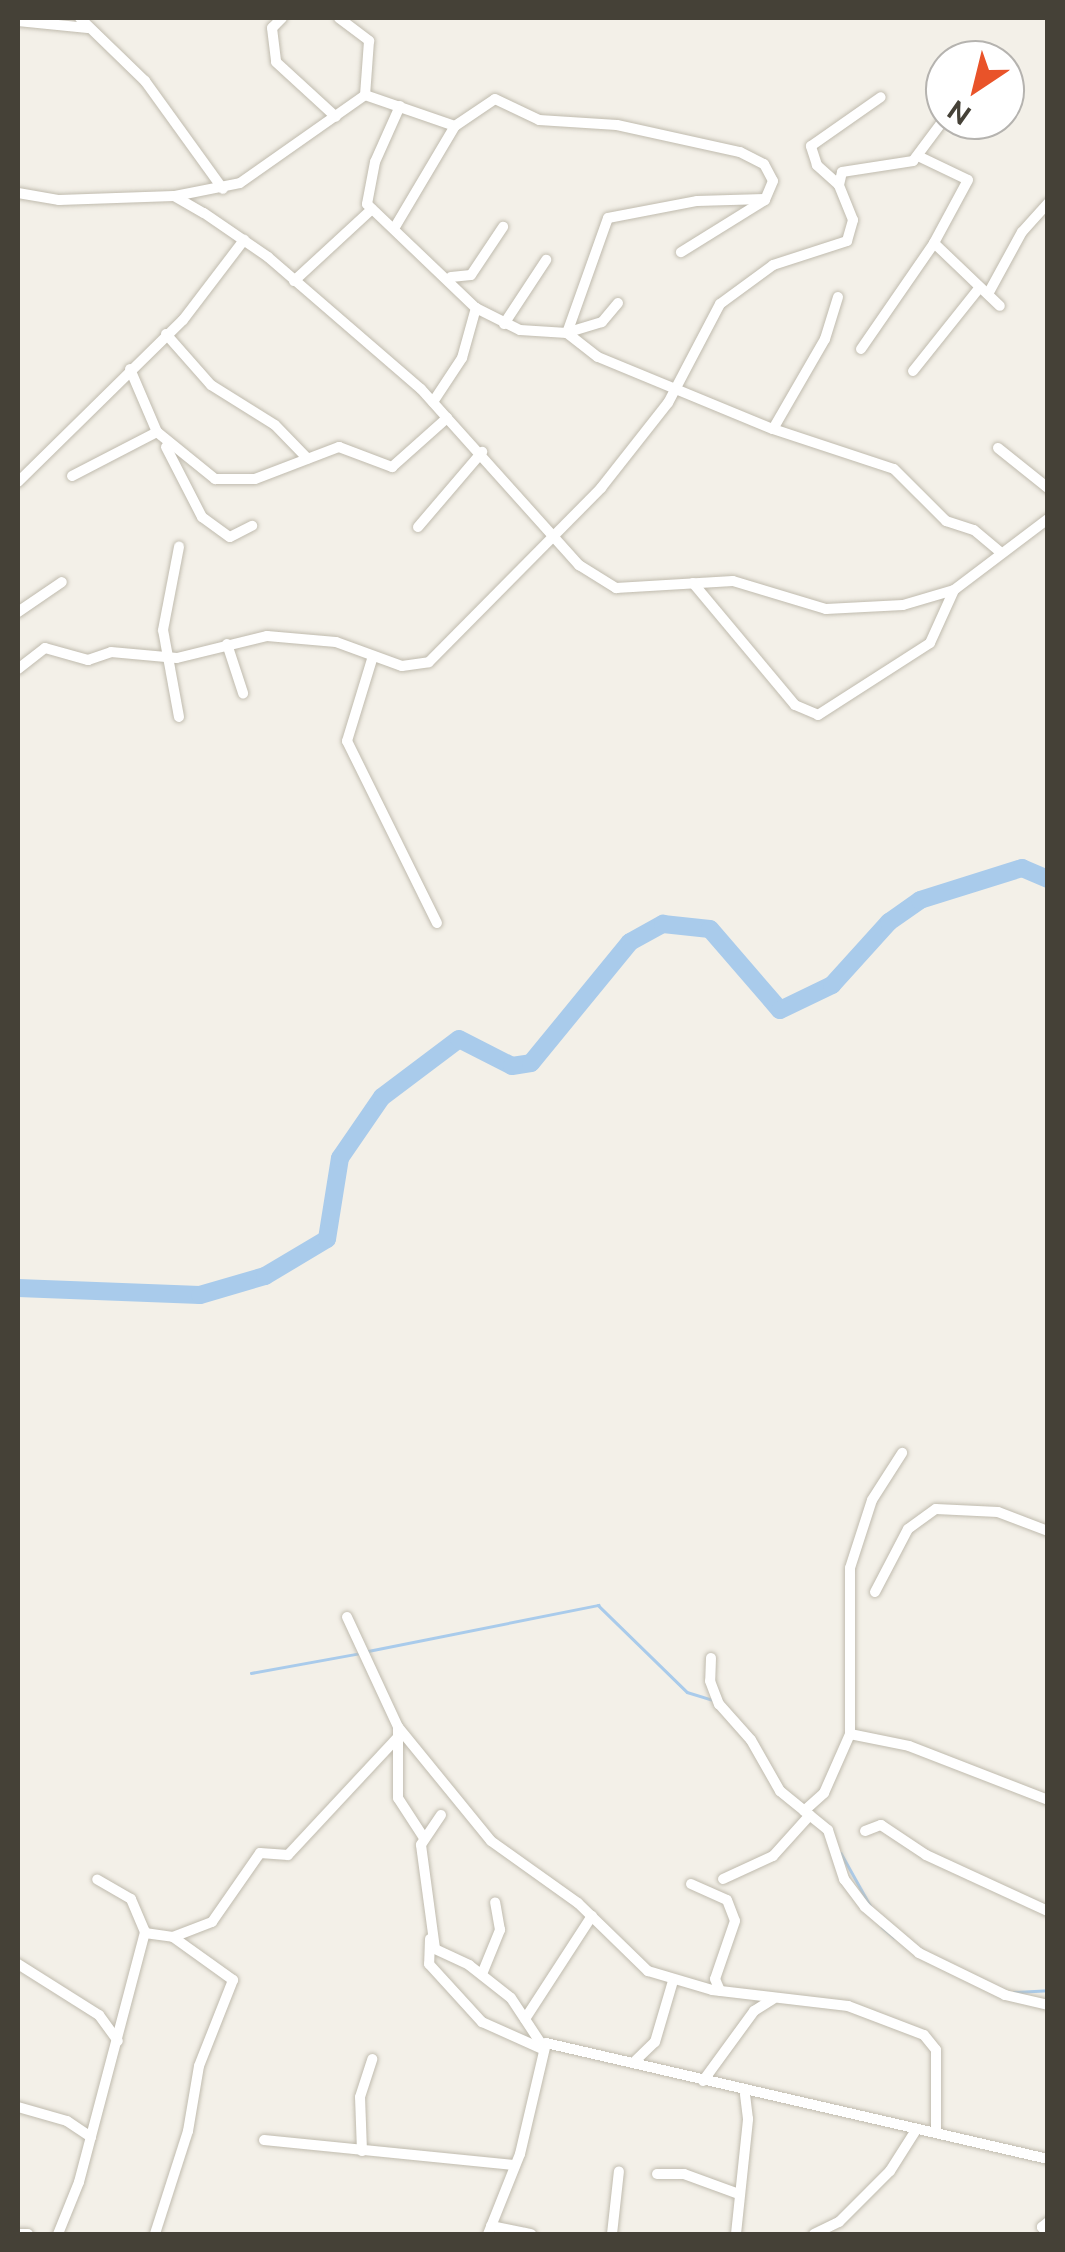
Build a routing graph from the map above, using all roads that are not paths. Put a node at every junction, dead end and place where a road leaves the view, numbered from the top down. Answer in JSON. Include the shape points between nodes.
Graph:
{"nodes":[{"id":1,"x":80,"y":18,"type":"edge"},
{"id":2,"x":282,"y":18,"type":"edge"},
{"id":3,"x":339,"y":18,"type":"edge"},
{"id":4,"x":18,"y":21,"type":"edge"},
{"id":5,"x":89,"y":28,"type":"junction"},
{"id":6,"x":365,"y":95,"type":"junction"},
{"id":7,"x":881,"y":96,"type":"dead end"},
{"id":8,"x":400,"y":106,"type":"junction"},
{"id":9,"x":336,"y":117,"type":"junction"},
{"id":10,"x":456,"y":126,"type":"junction"},
{"id":11,"x":929,"y":140,"type":"edge"},
{"id":12,"x":918,"y":156,"type":"junction"},
{"id":13,"x":839,"y":185,"type":"junction"},
{"id":14,"x":224,"y":189,"type":"junction"},
{"id":15,"x":18,"y":193,"type":"edge"},
{"id":16,"x":174,"y":196,"type":"junction"},
{"id":17,"x":765,"y":200,"type":"junction"},
{"id":18,"x":1048,"y":204,"type":"edge"},
{"id":19,"x":372,"y":209,"type":"junction"},
{"id":20,"x":395,"y":227,"type":"junction"},
{"id":21,"x":503,"y":227,"type":"dead end"},
{"id":22,"x":244,"y":240,"type":"junction"},
{"id":23,"x":934,"y":243,"type":"junction"},
{"id":24,"x":681,"y":252,"type":"dead end"},
{"id":25,"x":546,"y":260,"type":"dead end"},
{"id":26,"x":450,"y":278,"type":"junction"},
{"id":27,"x":294,"y":281,"type":"junction"},
{"id":28,"x":984,"y":291,"type":"junction"},
{"id":29,"x":838,"y":298,"type":"dead end"},
{"id":30,"x":618,"y":304,"type":"dead end"},
{"id":31,"x":1000,"y":306,"type":"dead end"},
{"id":32,"x":476,"y":308,"type":"junction"},
{"id":33,"x":504,"y":324,"type":"junction"},
{"id":34,"x":567,"y":333,"type":"junction"},
{"id":35,"x":166,"y":334,"type":"junction"},
{"id":36,"x":861,"y":349,"type":"dead end"},
{"id":37,"x":130,"y":369,"type":"junction"},
{"id":38,"x":913,"y":370,"type":"dead end"},
{"id":39,"x":678,"y":386,"type":"junction"},
{"id":40,"x":432,"y":402,"type":"junction"},
{"id":41,"x":448,"y":418,"type":"junction"},
{"id":42,"x":773,"y":429,"type":"junction"},
{"id":43,"x":159,"y":435,"type":"junction"},
{"id":44,"x":998,"y":448,"type":"dead end"},
{"id":45,"x":482,"y":452,"type":"junction"},
{"id":46,"x":308,"y":459,"type":"junction"},
{"id":47,"x":72,"y":476,"type":"dead end"},
{"id":48,"x":18,"y":482,"type":"edge"},
{"id":49,"x":1048,"y":488,"type":"edge"},
{"id":50,"x":1048,"y":520,"type":"edge"},
{"id":51,"x":252,"y":526,"type":"dead end"},
{"id":52,"x":418,"y":526,"type":"dead end"},
{"id":53,"x":554,"y":531,"type":"junction"},
{"id":54,"x":179,"y":547,"type":"dead end"},
{"id":55,"x":1001,"y":553,"type":"junction"},
{"id":56,"x":62,"y":582,"type":"dead end"},
{"id":57,"x":693,"y":583,"type":"junction"},
{"id":58,"x":954,"y":590,"type":"junction"},
{"id":59,"x":18,"y":612,"type":"edge"},
{"id":60,"x":227,"y":644,"type":"junction"},
{"id":61,"x":373,"y":656,"type":"junction"},
{"id":62,"x":166,"y":658,"type":"junction"},
{"id":63,"x":18,"y":668,"type":"edge"},
{"id":64,"x":244,"y":693,"type":"dead end"},
{"id":65,"x":178,"y":717,"type":"dead end"},
{"id":66,"x":437,"y":924,"type":"dead end"},
{"id":67,"x":902,"y":1454,"type":"dead end"},
{"id":68,"x":1048,"y":1532,"type":"edge"},
{"id":69,"x":875,"y":1592,"type":"dead end"},
{"id":70,"x":347,"y":1617,"type":"dead end"},
{"id":71,"x":712,"y":1658,"type":"dead end"},
{"id":72,"x":399,"y":1731,"type":"junction"},
{"id":73,"x":850,"y":1734,"type":"junction"},
{"id":74,"x":1048,"y":1800,"type":"edge"},
{"id":75,"x":807,"y":1813,"type":"junction"},
{"id":76,"x":441,"y":1815,"type":"dead end"},
{"id":77,"x":865,"y":1831,"type":"dead end"},
{"id":78,"x":424,"y":1838,"type":"junction"},
{"id":79,"x":97,"y":1878,"type":"dead end"},
{"id":80,"x":724,"y":1880,"type":"dead end"},
{"id":81,"x":691,"y":1884,"type":"dead end"},
{"id":82,"x":495,"y":1902,"type":"dead end"},
{"id":83,"x":1048,"y":1911,"type":"edge"},
{"id":84,"x":592,"y":1916,"type":"junction"},
{"id":85,"x":209,"y":1925,"type":"junction"},
{"id":86,"x":432,"y":1932,"type":"junction"},
{"id":87,"x":145,"y":1933,"type":"junction"},
{"id":88,"x":173,"y":1936,"type":"junction"},
{"id":89,"x":207,"y":1958,"type":"junction"},
{"id":90,"x":18,"y":1964,"type":"edge"},
{"id":91,"x":482,"y":1974,"type":"junction"},
{"id":92,"x":674,"y":1981,"type":"junction"},
{"id":93,"x":720,"y":1991,"type":"junction"},
{"id":94,"x":774,"y":1999,"type":"junction"},
{"id":95,"x":1048,"y":2005,"type":"edge"},
{"id":96,"x":525,"y":2019,"type":"junction"},
{"id":97,"x":118,"y":2042,"type":"junction"},
{"id":98,"x":541,"y":2046,"type":"junction"},
{"id":99,"x":372,"y":2059,"type":"dead end"},
{"id":100,"x":633,"y":2063,"type":"junction"},
{"id":101,"x":703,"y":2081,"type":"junction"},
{"id":102,"x":745,"y":2094,"type":"junction"},
{"id":103,"x":18,"y":2107,"type":"edge"},
{"id":104,"x":916,"y":2130,"type":"junction"},
{"id":105,"x":936,"y":2132,"type":"junction"},
{"id":106,"x":91,"y":2137,"type":"junction"},
{"id":107,"x":264,"y":2140,"type":"dead end"},
{"id":108,"x":362,"y":2151,"type":"junction"},
{"id":109,"x":1048,"y":2159,"type":"edge"},
{"id":110,"x":514,"y":2165,"type":"junction"},
{"id":111,"x":619,"y":2171,"type":"dead end"},
{"id":112,"x":657,"y":2174,"type":"dead end"},
{"id":113,"x":739,"y":2194,"type":"junction"},
{"id":114,"x":1048,"y":2222,"type":"edge"},
{"id":115,"x":490,"y":2230,"type":"edge"},
{"id":116,"x":58,"y":2234,"type":"edge"},
{"id":117,"x":155,"y":2234,"type":"edge"},
{"id":118,"x":531,"y":2234,"type":"edge"},
{"id":119,"x":612,"y":2234,"type":"edge"},
{"id":120,"x":736,"y":2234,"type":"edge"},
{"id":121,"x":814,"y":2234,"type":"edge"},
{"id":122,"x":1048,"y":2234,"type":"edge"}],
"edges":[{"from":1,"to":5,"type":"street"},
{"from":2,"to":9,"type":"street","via":[[272,28],[276,62]]},
{"from":3,"to":6,"type":"street","via":[[368,41]]},
{"from":4,"to":5,"type":"street"},
{"from":5,"to":14,"type":"street","via":[[145,81]]},
{"from":6,"to":8,"type":"street"},
{"from":6,"to":9,"type":"street"},
{"from":7,"to":13,"type":"street","via":[[811,146],[816,165]]},
{"from":8,"to":10,"type":"street"},
{"from":8,"to":19,"type":"street","via":[[365,192]]},
{"from":9,"to":14,"type":"street"},
{"from":10,"to":17,"type":"street","via":[[494,98],[539,120],[617,124],[740,152],[770,171]]},
{"from":10,"to":20,"type":"street"},
{"from":11,"to":12,"type":"street"},
{"from":12,"to":13,"type":"street","via":[[898,167],[845,170]]},
{"from":12,"to":23,"type":"street","via":[[968,180]]},
{"from":13,"to":39,"type":"street","via":[[853,220],[847,241],[745,280],[709,316]]},
{"from":14,"to":16,"type":"street"},
{"from":15,"to":16,"type":"street","via":[[59,200]]},
{"from":16,"to":22,"type":"street"},
{"from":17,"to":24,"type":"street"},
{"from":17,"to":34,"type":"street","via":[[697,201],[608,218]]},
{"from":18,"to":28,"type":"street"},
{"from":19,"to":20,"type":"street"},
{"from":19,"to":27,"type":"street"},
{"from":20,"to":26,"type":"street"},
{"from":21,"to":26,"type":"street","via":[[478,269]]},
{"from":22,"to":27,"type":"street"},
{"from":22,"to":35,"type":"street","via":[[212,287]]},
{"from":23,"to":28,"type":"street"},
{"from":23,"to":36,"type":"street"},
{"from":25,"to":33,"type":"street"},
{"from":26,"to":32,"type":"street"},
{"from":27,"to":40,"type":"street"},
{"from":28,"to":31,"type":"street"},
{"from":28,"to":38,"type":"street"},
{"from":29,"to":42,"type":"street","via":[[824,339]]},
{"from":30,"to":34,"type":"street","via":[[602,322]]},
{"from":32,"to":33,"type":"street"},
{"from":32,"to":40,"type":"street","via":[[462,358]]},
{"from":33,"to":34,"type":"street","via":[[536,334]]},
{"from":34,"to":39,"type":"street","via":[[598,357]]},
{"from":35,"to":37,"type":"street"},
{"from":35,"to":46,"type":"street","via":[[211,385],[275,424]]},
{"from":37,"to":43,"type":"street"},
{"from":37,"to":48,"type":"street"},
{"from":39,"to":42,"type":"street"},
{"from":39,"to":53,"type":"street","via":[[601,488]]},
{"from":40,"to":41,"type":"street"},
{"from":41,"to":45,"type":"street"},
{"from":41,"to":46,"type":"street","via":[[392,467],[339,447]]},
{"from":42,"to":55,"type":"street","via":[[894,469],[946,521],[974,530]]},
{"from":43,"to":46,"type":"street","via":[[204,474],[226,481]]},
{"from":43,"to":47,"type":"street"},
{"from":43,"to":51,"type":"street","via":[[202,517],[230,537]]},
{"from":44,"to":49,"type":"street"},
{"from":45,"to":52,"type":"street"},
{"from":45,"to":53,"type":"street"},
{"from":50,"to":55,"type":"street"},
{"from":53,"to":57,"type":"street","via":[[580,566],[605,584],[624,589]]},
{"from":53,"to":61,"type":"street","via":[[438,657],[412,668]]},
{"from":54,"to":62,"type":"street","via":[[164,614]]},
{"from":55,"to":58,"type":"street"},
{"from":56,"to":59,"type":"street"},
{"from":57,"to":58,"type":"street","via":[[734,581],[826,609],[903,606]]},
{"from":57,"to":58,"type":"street","via":[[795,705],[818,714],[930,644]]},
{"from":60,"to":61,"type":"street","via":[[298,636]]},
{"from":60,"to":62,"type":"street"},
{"from":60,"to":64,"type":"street"},
{"from":61,"to":66,"type":"street","via":[[347,741]]},
{"from":62,"to":63,"type":"street","via":[[111,652],[79,659],[50,648]]},
{"from":62,"to":65,"type":"street"},
{"from":67,"to":73,"type":"street","via":[[872,1500],[850,1568]]},
{"from":68,"to":69,"type":"street","via":[[989,1510],[936,1509],[908,1529]]},
{"from":70,"to":72,"type":"street"},
{"from":71,"to":75,"type":"street","via":[[710,1681],[719,1704],[751,1740],[780,1790]]},
{"from":72,"to":78,"type":"street","via":[[398,1798]]},
{"from":72,"to":84,"type":"street","via":[[492,1841]]},
{"from":72,"to":85,"type":"street","via":[[286,1857],[260,1853]]},
{"from":73,"to":74,"type":"street","via":[[909,1746]]},
{"from":73,"to":75,"type":"street","via":[[824,1793]]},
{"from":75,"to":80,"type":"street","via":[[782,1850]]},
{"from":75,"to":95,"type":"street","via":[[830,1832],[848,1887],[902,1941],[998,1992]]},
{"from":76,"to":78,"type":"street"},
{"from":77,"to":83,"type":"street","via":[[881,1825],[926,1856]]},
{"from":78,"to":86,"type":"street"},
{"from":79,"to":87,"type":"street","via":[[131,1899]]},
{"from":81,"to":93,"type":"street","via":[[726,1900],[734,1922],[715,1979]]},
{"from":82,"to":91,"type":"street","via":[[500,1930]]},
{"from":84,"to":92,"type":"street","via":[[640,1966]]},
{"from":84,"to":96,"type":"street"},
{"from":85,"to":88,"type":"street"},
{"from":85,"to":89,"type":"street"},
{"from":86,"to":91,"type":"street","via":[[440,1956]]},
{"from":86,"to":98,"type":"street","via":[[429,1964],[482,2022]]},
{"from":87,"to":88,"type":"street"},
{"from":87,"to":97,"type":"street"},
{"from":88,"to":89,"type":"street"},
{"from":89,"to":117,"type":"street","via":[[233,1980],[199,2066],[188,2131]]},
{"from":90,"to":97,"type":"street","via":[[99,2015]]},
{"from":91,"to":96,"type":"street"},
{"from":92,"to":93,"type":"street"},
{"from":92,"to":100,"type":"street","via":[[655,2042]]},
{"from":93,"to":94,"type":"street"},
{"from":94,"to":101,"type":"street","via":[[754,2011]]},
{"from":94,"to":105,"type":"street","via":[[848,2006],[928,2038],[936,2055]]},
{"from":96,"to":98,"type":"street"},
{"from":97,"to":106,"type":"street"},
{"from":98,"to":100,"type":"street","via":[[564,2044]]},
{"from":98,"to":110,"type":"street"},
{"from":99,"to":108,"type":"street","via":[[360,2097]]},
{"from":100,"to":101,"type":"street"},
{"from":101,"to":102,"type":"street"},
{"from":102,"to":104,"type":"street"},
{"from":102,"to":113,"type":"street"},
{"from":103,"to":106,"type":"street","via":[[67,2121]]},
{"from":104,"to":105,"type":"street"},
{"from":104,"to":121,"type":"street","via":[[885,2176],[838,2222]]},
{"from":105,"to":109,"type":"street"},
{"from":106,"to":116,"type":"street"},
{"from":107,"to":108,"type":"street"},
{"from":108,"to":110,"type":"street"},
{"from":110,"to":115,"type":"street"},
{"from":111,"to":119,"type":"street"},
{"from":112,"to":113,"type":"street","via":[[684,2174]]},
{"from":113,"to":120,"type":"street"},
{"from":114,"to":122,"type":"street","via":[[1042,2227]]},
{"from":115,"to":118,"type":"street"}]}
